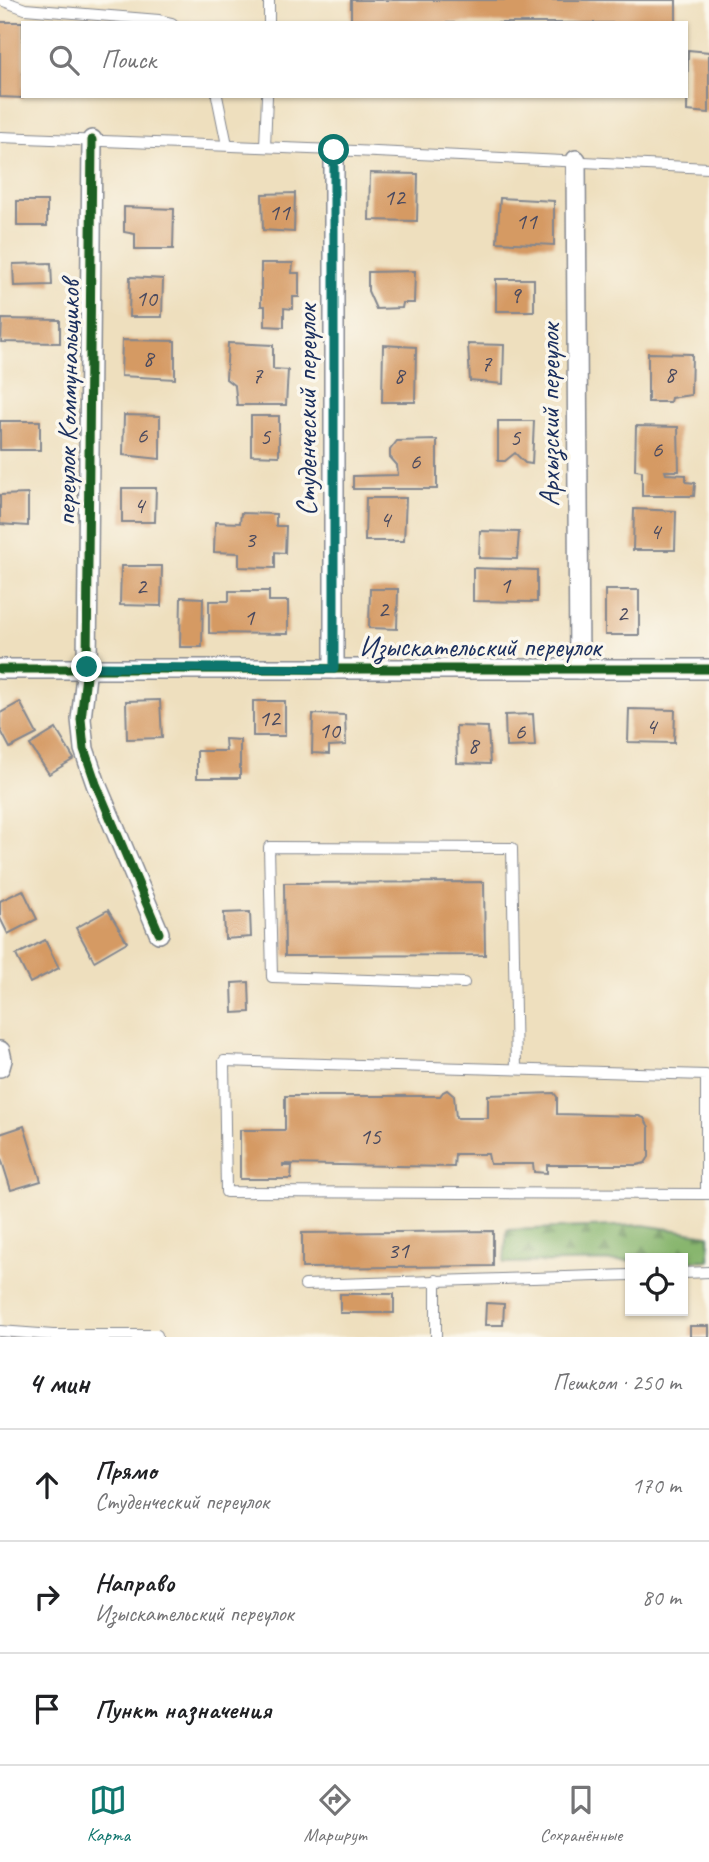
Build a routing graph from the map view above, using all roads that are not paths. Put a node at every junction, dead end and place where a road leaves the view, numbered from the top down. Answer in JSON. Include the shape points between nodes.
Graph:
{"nodes":[{"id":1,"x":1,"y":0,"type":"edge"},
{"id":2,"x":269,"y":0,"type":"edge"},
{"id":3,"x":163,"y":21,"type":"edge"},
{"id":4,"x":269,"y":21,"type":"edge"},
{"id":5,"x":217,"y":98,"type":"edge"},
{"id":6,"x":267,"y":98,"type":"edge"},
{"id":7,"x":0,"y":137,"type":"edge"},
{"id":8,"x":92,"y":140,"type":"junction"},
{"id":9,"x":227,"y":145,"type":"junction"},
{"id":10,"x":265,"y":147,"type":"junction"},
{"id":11,"x":334,"y":150,"type":"junction"},
{"id":12,"x":576,"y":160,"type":"junction"},
{"id":13,"x":709,"y":168,"type":"edge"},
{"id":14,"x":87,"y":667,"type":"junction"},
{"id":15,"x":0,"y":669,"type":"edge"},
{"id":16,"x":334,"y":669,"type":"junction"},
{"id":17,"x":579,"y":669,"type":"junction"},
{"id":18,"x":709,"y":669,"type":"edge"},
{"id":19,"x":159,"y":933,"type":"dead end"},
{"id":20,"x":464,"y":983,"type":"dead end"},
{"id":21,"x":0,"y":1051,"type":"edge"},
{"id":22,"x":0,"y":1067,"type":"edge"},
{"id":23,"x":516,"y":1069,"type":"junction"},
{"id":24,"x":707,"y":1194,"type":"edge"},
{"id":25,"x":709,"y":1272,"type":"edge"},
{"id":26,"x":688,"y":1273,"type":"edge"},
{"id":27,"x":625,"y":1275,"type":"edge"},
{"id":28,"x":436,"y":1280,"type":"junction"},
{"id":29,"x":305,"y":1285,"type":"dead end"},
{"id":30,"x":0,"y":1331,"type":"edge"},
{"id":31,"x":53,"y":1336,"type":"edge"},
{"id":32,"x":99,"y":1336,"type":"edge"},
{"id":33,"x":157,"y":1337,"type":"edge"},
{"id":34,"x":436,"y":1337,"type":"edge"}],
"edges":[{"from":1,"to":3,"type":"lane","via":[[25,9]]},
{"from":2,"to":4,"type":"lane"},
{"from":5,"to":9,"type":"lane"},
{"from":6,"to":10,"type":"lane"},
{"from":7,"to":8,"type":"lane"},
{"from":8,"to":9,"type":"lane"},
{"from":8,"to":14,"type":"street","name":"переулок Коммунальщиков"},
{"from":9,"to":10,"type":"lane"},
{"from":10,"to":11,"type":"lane"},
{"from":11,"to":12,"type":"lane"},
{"from":11,"to":16,"type":"street","name":"Студенческий переулок"},
{"from":12,"to":13,"type":"lane"},
{"from":12,"to":17,"type":"street","name":"Архызский переулок"},
{"from":14,"to":15,"type":"street","name":"Изыскательский переулок"},
{"from":14,"to":16,"type":"street","name":"Изыскательский переулок"},
{"from":14,"to":19,"type":"street","name":"переулок Коммунальщиков","via":[[84,749]]},
{"from":16,"to":17,"type":"street","name":"Изыскательский переулок"},
{"from":17,"to":18,"type":"street","name":"Изыскательский переулок"},
{"from":20,"to":23,"type":"lane","via":[[272,977],[269,847],[512,848]]},
{"from":21,"to":22,"type":"street"},
{"from":23,"to":24,"type":"lane","via":[[706,1075]]},
{"from":23,"to":24,"type":"lane","via":[[224,1061],[226,1192]]},
{"from":25,"to":26,"type":"lane"},
{"from":27,"to":28,"type":"lane"},
{"from":28,"to":29,"type":"lane"},
{"from":28,"to":34,"type":"lane"},
{"from":30,"to":31,"type":"lane"},
{"from":31,"to":32,"type":"lane"},
{"from":32,"to":33,"type":"lane"}]}
